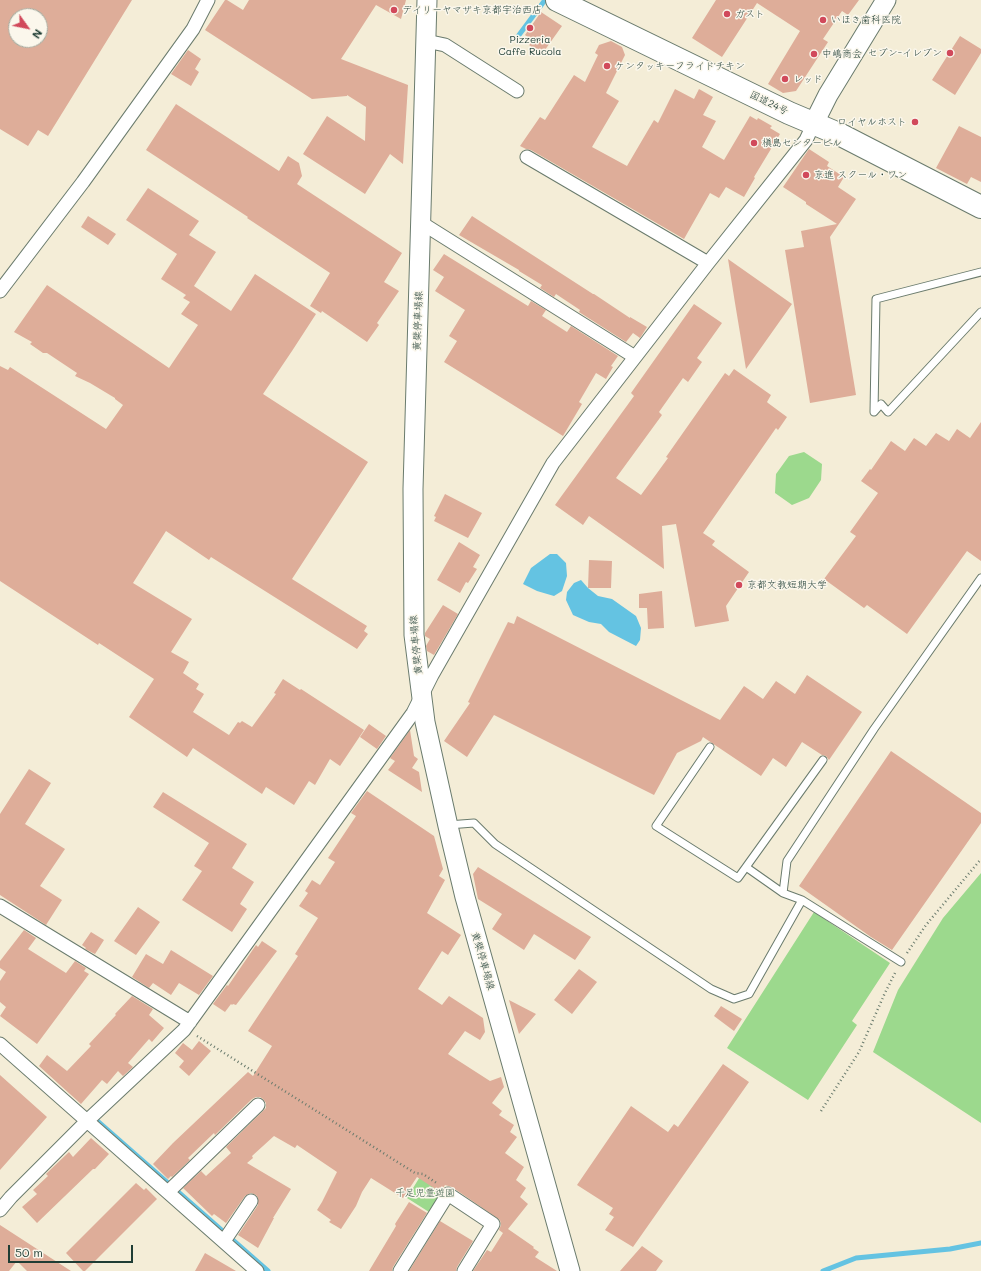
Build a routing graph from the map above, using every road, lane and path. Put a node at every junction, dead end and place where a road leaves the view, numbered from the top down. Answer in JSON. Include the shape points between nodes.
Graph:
{"nodes":[{"id":1,"x":208,"y":0,"type":"edge"},
{"id":2,"x":426,"y":0,"type":"edge"},
{"id":3,"x":557,"y":0,"type":"edge"},
{"id":4,"x":886,"y":0,"type":"edge"},
{"id":5,"x":426,"y":41,"type":"junction"},
{"id":6,"x":517,"y":91,"type":"dead end"},
{"id":7,"x":814,"y":124,"type":"junction"},
{"id":8,"x":527,"y":157,"type":"dead end"},
{"id":9,"x":981,"y":207,"type":"edge"},
{"id":10,"x":420,"y":222,"type":"junction"},
{"id":11,"x":708,"y":263,"type":"junction"},
{"id":12,"x":981,"y":272,"type":"edge"},
{"id":13,"x":0,"y":291,"type":"edge"},
{"id":14,"x":981,"y":312,"type":"edge"},
{"id":15,"x":635,"y":356,"type":"junction"},
{"id":16,"x":981,"y":578,"type":"edge"},
{"id":17,"x":422,"y":696,"type":"junction"},
{"id":18,"x":710,"y":747,"type":"dead end"},
{"id":19,"x":823,"y":760,"type":"dead end"},
{"id":20,"x":448,"y":826,"type":"junction"},
{"id":21,"x":981,"y":859,"type":"edge"},
{"id":22,"x":746,"y":867,"type":"junction"},
{"id":23,"x":783,"y":893,"type":"junction"},
{"id":24,"x":802,"y":900,"type":"junction"},
{"id":25,"x":0,"y":906,"type":"edge"},
{"id":26,"x":901,"y":962,"type":"junction"},
{"id":27,"x":188,"y":1025,"type":"junction"},
{"id":28,"x":0,"y":1044,"type":"edge"},
{"id":29,"x":258,"y":1104,"type":"dead end"},
{"id":30,"x":821,"y":1111,"type":"dead end"},
{"id":31,"x":88,"y":1120,"type":"junction"},
{"id":32,"x":169,"y":1192,"type":"junction"},
{"id":33,"x":448,"y":1194,"type":"junction"},
{"id":34,"x":251,"y":1201,"type":"dead end"},
{"id":35,"x":0,"y":1210,"type":"edge"},
{"id":36,"x":224,"y":1241,"type":"junction"},
{"id":37,"x":257,"y":1271,"type":"edge"},
{"id":38,"x":400,"y":1271,"type":"edge"},
{"id":39,"x":464,"y":1271,"type":"edge"},
{"id":40,"x":570,"y":1271,"type":"edge"}],
"edges":[{"from":1,"to":13,"type":"street","via":[[189,35],[83,182]]},
{"from":2,"to":5,"type":"main road","name":"黄檗停車場線"},
{"from":3,"to":7,"type":"highway","name":"国道24号"},
{"from":4,"to":7,"type":"main road","via":[[828,95]]},
{"from":5,"to":6,"type":"street","via":[[445,45]]},
{"from":5,"to":10,"type":"main road","name":"黄檗停車場線"},
{"from":7,"to":9,"type":"highway","name":"国道24号"},
{"from":7,"to":11,"type":"street","via":[[804,143]]},
{"from":8,"to":11,"type":"street"},
{"from":10,"to":15,"type":"street"},
{"from":10,"to":17,"type":"main road","name":"黄檗停車場線","via":[[413,570],[414,635]]},
{"from":11,"to":15,"type":"street"},
{"from":12,"to":14,"type":"lane","via":[[876,299],[874,412],[881,404],[888,412]]},
{"from":15,"to":17,"type":"street","via":[[553,463]]},
{"from":16,"to":23,"type":"lane","via":[[874,729],[787,861]]},
{"from":17,"to":20,"type":"main road","name":"黄檗停車場線","via":[[425,722]]},
{"from":17,"to":27,"type":"street","via":[[413,713]]},
{"from":18,"to":22,"type":"lane","via":[[656,826],[738,878]]},
{"from":19,"to":22,"type":"lane"},
{"from":20,"to":24,"type":"lane","via":[[474,823],[501,849],[711,989],[734,999],[749,994]]},
{"from":20,"to":40,"type":"main road","name":"黄檗停車場線","via":[[467,904]]},
{"from":21,"to":26,"type":"path","via":[[926,925]]},
{"from":22,"to":23,"type":"lane"},
{"from":23,"to":24,"type":"lane"},
{"from":24,"to":26,"type":"lane"},
{"from":25,"to":27,"type":"street"},
{"from":26,"to":30,"type":"path","via":[[859,1052]]},
{"from":27,"to":31,"type":"street"},
{"from":27,"to":33,"type":"path","via":[[415,1173],[423,1174],[441,1185],[447,1189]]},
{"from":28,"to":31,"type":"street"},
{"from":29,"to":32,"type":"street"},
{"from":31,"to":32,"type":"street"},
{"from":31,"to":35,"type":"street"},
{"from":32,"to":36,"type":"street"},
{"from":33,"to":38,"type":"street"},
{"from":33,"to":39,"type":"street","via":[[493,1224]]},
{"from":34,"to":36,"type":"street"},
{"from":36,"to":37,"type":"street"}]}
